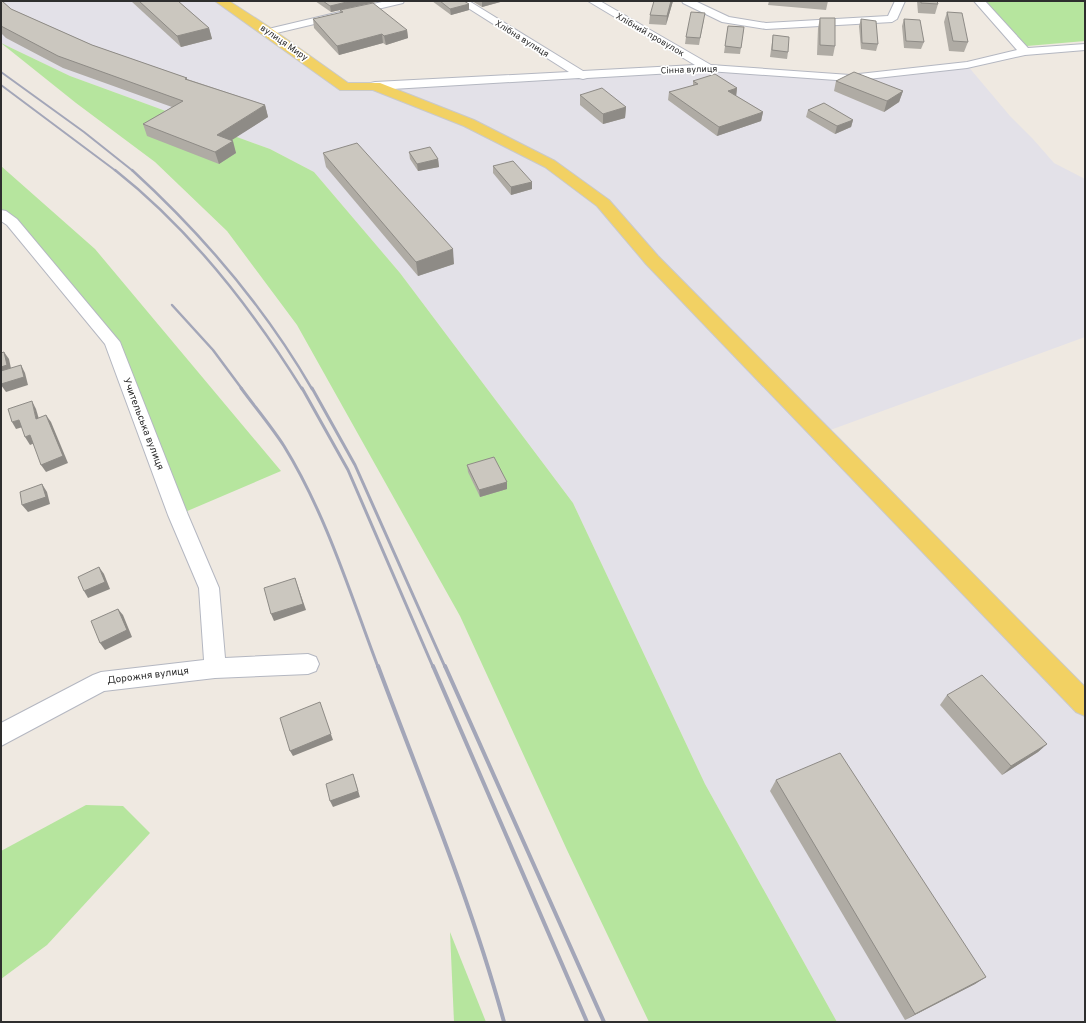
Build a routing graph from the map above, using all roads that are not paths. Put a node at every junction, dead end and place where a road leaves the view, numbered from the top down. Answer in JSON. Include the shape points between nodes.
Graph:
{"nodes":[{"id":1,"x":221,"y":1,"type":"edge"},
{"id":2,"x":352,"y":1,"type":"edge"},
{"id":3,"x":399,"y":1,"type":"edge"},
{"id":4,"x":462,"y":1,"type":"edge"},
{"id":5,"x":593,"y":1,"type":"edge"},
{"id":6,"x":687,"y":1,"type":"edge"},
{"id":7,"x":900,"y":1,"type":"edge"},
{"id":8,"x":979,"y":1,"type":"edge"},
{"id":9,"x":366,"y":9,"type":"junction"},
{"id":10,"x":268,"y":32,"type":"junction"},
{"id":11,"x":1085,"y":47,"type":"edge"},
{"id":12,"x":1025,"y":52,"type":"junction"},
{"id":13,"x":708,"y":68,"type":"junction"},
{"id":14,"x":583,"y":76,"type":"junction"},
{"id":15,"x":375,"y":86,"type":"junction"},
{"id":16,"x":1,"y":214,"type":"edge"},
{"id":17,"x":308,"y":664,"type":"dead end"},
{"id":18,"x":215,"y":668,"type":"junction"},
{"id":19,"x":1085,"y":704,"type":"edge"},
{"id":20,"x":1,"y":736,"type":"edge"}],
"edges":[{"from":1,"to":10,"type":"main road","name":"вулиця Миру"},
{"from":2,"to":9,"type":"street"},
{"from":3,"to":9,"type":"street"},
{"from":4,"to":14,"type":"street","name":"Хлібна вулиця"},
{"from":5,"to":13,"type":"street","name":"Хлібний провулок"},
{"from":6,"to":7,"type":"street","via":[[726,20],[766,26],[892,19]]},
{"from":8,"to":12,"type":"street"},
{"from":9,"to":10,"type":"street"},
{"from":10,"to":15,"type":"main road","name":"вулиця Миру","via":[[345,87]]},
{"from":11,"to":12,"type":"street","name":"Сінна вулиця"},
{"from":12,"to":13,"type":"street","name":"Сінна вулиця","via":[[967,65],[850,78]]},
{"from":13,"to":14,"type":"street","name":"Сінна вулиця"},
{"from":14,"to":15,"type":"street","name":"Сінна вулиця"},
{"from":15,"to":19,"type":"main road","via":[[469,122],[550,164],[602,202],[652,260]]},
{"from":16,"to":18,"type":"street","name":"Учительська вулиця","via":[[12,222],[112,342],[178,515],[209,588]]},
{"from":17,"to":18,"type":"street","name":"Дорожня вулиця"},
{"from":18,"to":20,"type":"street","name":"Дорожня вулиця","via":[[101,682]]}]}
